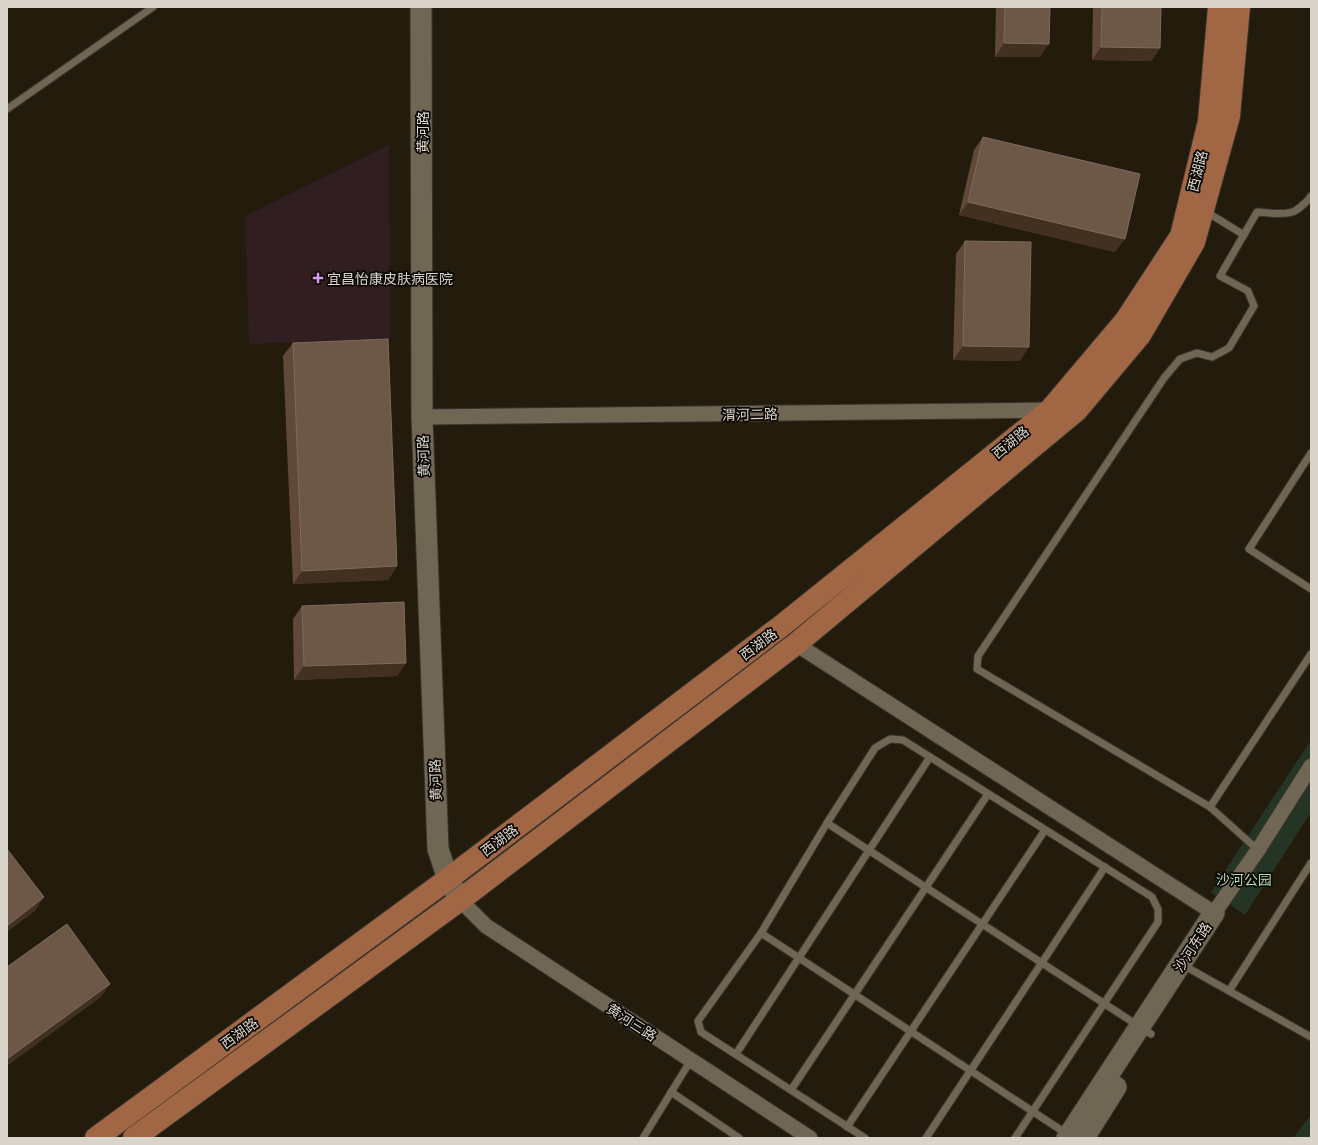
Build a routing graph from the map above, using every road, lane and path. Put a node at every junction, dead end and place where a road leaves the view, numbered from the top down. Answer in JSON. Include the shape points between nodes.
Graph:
{"nodes":[{"id":1,"x":153,"y":7,"type":"edge"},
{"id":2,"x":421,"y":7,"type":"edge"},
{"id":3,"x":1218,"y":7,"type":"edge"},
{"id":4,"x":1239,"y":7,"type":"edge"},
{"id":5,"x":7,"y":109,"type":"edge"},
{"id":6,"x":1311,"y":196,"type":"edge"},
{"id":7,"x":1196,"y":206,"type":"junction"},
{"id":8,"x":1244,"y":235,"type":"junction"},
{"id":9,"x":1050,"y":410,"type":"junction"},
{"id":10,"x":1077,"y":410,"type":"junction"},
{"id":11,"x":422,"y":418,"type":"junction"},
{"id":12,"x":1311,"y":453,"type":"edge"},
{"id":13,"x":1311,"y":589,"type":"edge"},
{"id":14,"x":796,"y":644,"type":"junction"},
{"id":15,"x":1311,"y":654,"type":"edge"},
{"id":16,"x":930,"y":757,"type":"junction"},
{"id":17,"x":1311,"y":766,"type":"edge"},
{"id":18,"x":988,"y":794,"type":"junction"},
{"id":19,"x":1210,"y":807,"type":"junction"},
{"id":20,"x":827,"y":823,"type":"junction"},
{"id":21,"x":1046,"y":830,"type":"junction"},
{"id":22,"x":869,"y":850,"type":"junction"},
{"id":23,"x":1258,"y":850,"type":"junction"},
{"id":24,"x":1311,"y":863,"type":"edge"},
{"id":25,"x":1105,"y":867,"type":"junction"},
{"id":26,"x":448,"y":879,"type":"junction"},
{"id":27,"x":926,"y":888,"type":"junction"},
{"id":28,"x":460,"y":900,"type":"junction"},
{"id":29,"x":1214,"y":913,"type":"junction"},
{"id":30,"x":982,"y":924,"type":"junction"},
{"id":31,"x":761,"y":933,"type":"junction"},
{"id":32,"x":798,"y":958,"type":"junction"},
{"id":33,"x":1042,"y":963,"type":"junction"},
{"id":34,"x":1190,"y":969,"type":"junction"},
{"id":35,"x":1229,"y":991,"type":"junction"},
{"id":36,"x":854,"y":995,"type":"junction"},
{"id":37,"x":1104,"y":1004,"type":"junction"},
{"id":38,"x":1145,"y":1030,"type":"junction"},
{"id":39,"x":911,"y":1032,"type":"junction"},
{"id":40,"x":1311,"y":1037,"type":"edge"},
{"id":41,"x":736,"y":1054,"type":"junction"},
{"id":42,"x":691,"y":1060,"type":"junction"},
{"id":43,"x":970,"y":1070,"type":"junction"},
{"id":44,"x":791,"y":1090,"type":"junction"},
{"id":45,"x":671,"y":1092,"type":"junction"},
{"id":46,"x":1032,"y":1111,"type":"junction"},
{"id":47,"x":847,"y":1126,"type":"junction"},
{"id":48,"x":737,"y":1137,"type":"edge"},
{"id":49,"x":1073,"y":1137,"type":"edge"},
{"id":50,"x":96,"y":1138,"type":"edge"},
{"id":51,"x":134,"y":1138,"type":"edge"},
{"id":52,"x":643,"y":1138,"type":"edge"},
{"id":53,"x":810,"y":1138,"type":"edge"},
{"id":54,"x":865,"y":1138,"type":"edge"},
{"id":55,"x":926,"y":1138,"type":"edge"},
{"id":56,"x":1014,"y":1138,"type":"edge"}],
"edges":[{"from":1,"to":5,"type":"lane"},
{"from":2,"to":11,"type":"main road","name":"黄河路"},
{"from":3,"to":7,"type":"main road","name":"西湖路","via":[[1209,121]]},
{"from":4,"to":7,"type":"main road","name":"西湖路","via":[[1229,116]]},
{"from":6,"to":8,"type":"lane","via":[[1293,212],[1257,212]]},
{"from":7,"to":8,"type":"lane"},
{"from":7,"to":9,"type":"main road","name":"西湖路","via":[[1181,236],[1126,320]]},
{"from":7,"to":10,"type":"main road","name":"西湖路","via":[[1194,242],[1140,335]]},
{"from":8,"to":19,"type":"lane","via":[[1220,276],[1248,291],[1254,306],[1229,348],[1212,357],[1197,353],[1180,359],[1164,378],[978,656],[977,669]]},
{"from":9,"to":10,"type":"street","name":"渭河二路"},
{"from":9,"to":11,"type":"street","name":"渭河二路"},
{"from":9,"to":26,"type":"main road","name":"西湖路","via":[[780,627]]},
{"from":10,"to":14,"type":"main road","name":"西湖路"},
{"from":11,"to":26,"type":"main road","name":"黄河路","via":[[438,849]]},
{"from":12,"to":13,"type":"lane","via":[[1249,549]]},
{"from":14,"to":28,"type":"main road","name":"西湖路"},
{"from":14,"to":29,"type":"street"},
{"from":15,"to":19,"type":"lane"},
{"from":16,"to":18,"type":"lane"},
{"from":16,"to":20,"type":"lane","via":[[903,740],[890,739],[875,748]]},
{"from":16,"to":22,"type":"lane"},
{"from":17,"to":23,"type":"street"},
{"from":18,"to":21,"type":"lane"},
{"from":18,"to":27,"type":"lane"},
{"from":19,"to":23,"type":"lane"},
{"from":20,"to":22,"type":"lane"},
{"from":20,"to":31,"type":"lane"},
{"from":21,"to":25,"type":"lane"},
{"from":21,"to":30,"type":"lane"},
{"from":22,"to":27,"type":"lane"},
{"from":22,"to":32,"type":"lane"},
{"from":23,"to":29,"type":"street"},
{"from":24,"to":35,"type":"lane"},
{"from":25,"to":33,"type":"lane"},
{"from":25,"to":37,"type":"lane","via":[[1152,897],[1158,909],[1158,922]]},
{"from":26,"to":28,"type":"main road","name":"黄河路"},
{"from":26,"to":50,"type":"main road","name":"西湖路"},
{"from":27,"to":30,"type":"lane"},
{"from":27,"to":36,"type":"lane"},
{"from":28,"to":42,"type":"street","name":"黄河三路","via":[[486,926]]},
{"from":28,"to":51,"type":"main road","name":"西湖路"},
{"from":29,"to":34,"type":"main road","name":"沙河东路"},
{"from":29,"to":38,"type":"main road","name":"沙河东路"},
{"from":30,"to":33,"type":"lane"},
{"from":30,"to":39,"type":"lane"},
{"from":31,"to":32,"type":"lane"},
{"from":31,"to":41,"type":"lane","via":[[698,1021],[702,1032]]},
{"from":32,"to":36,"type":"lane"},
{"from":32,"to":41,"type":"lane"},
{"from":33,"to":37,"type":"lane"},
{"from":33,"to":43,"type":"lane"},
{"from":34,"to":35,"type":"lane"},
{"from":34,"to":38,"type":"main road","name":"沙河东路","via":[[1181,990]]},
{"from":35,"to":40,"type":"lane"},
{"from":36,"to":39,"type":"lane"},
{"from":36,"to":44,"type":"lane"},
{"from":37,"to":38,"type":"lane"},
{"from":37,"to":46,"type":"lane"},
{"from":38,"to":49,"type":"main road","name":"沙河东路"},
{"from":39,"to":43,"type":"lane"},
{"from":39,"to":47,"type":"lane"},
{"from":41,"to":44,"type":"lane"},
{"from":42,"to":45,"type":"lane"},
{"from":42,"to":53,"type":"street","name":"黄河三路"},
{"from":43,"to":46,"type":"lane"},
{"from":43,"to":55,"type":"lane"},
{"from":44,"to":47,"type":"lane"},
{"from":45,"to":48,"type":"lane"},
{"from":45,"to":52,"type":"lane"},
{"from":46,"to":49,"type":"lane"},
{"from":46,"to":56,"type":"lane"},
{"from":47,"to":54,"type":"lane"}]}
